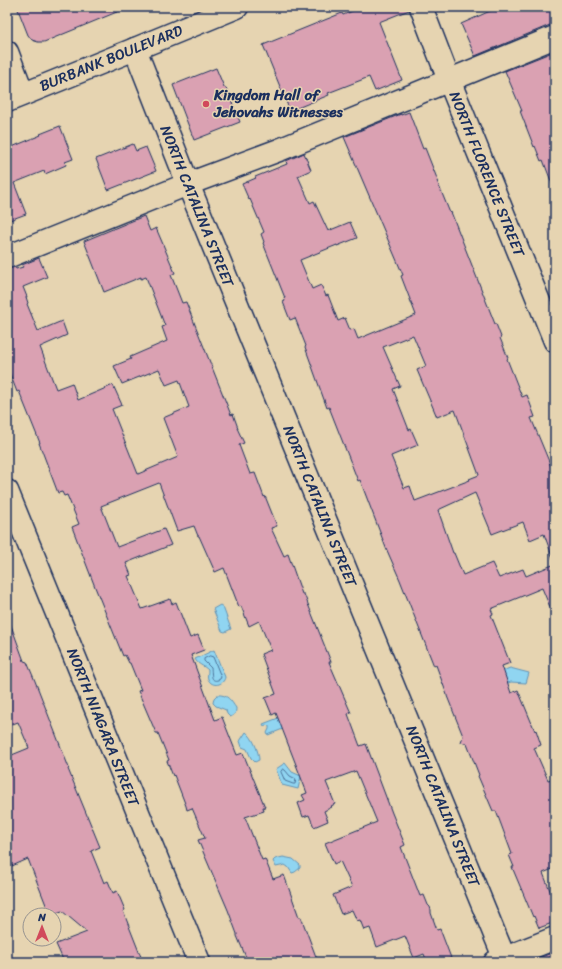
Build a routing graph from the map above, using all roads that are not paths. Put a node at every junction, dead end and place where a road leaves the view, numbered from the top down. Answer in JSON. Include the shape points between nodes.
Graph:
{"nodes":[{"id":1,"x":237,"y":7,"type":"edge"},
{"id":2,"x":421,"y":7,"type":"edge"},
{"id":3,"x":555,"y":37,"type":"edge"},
{"id":4,"x":135,"y":50,"type":"junction"},
{"id":5,"x":7,"y":52,"type":"edge"},
{"id":6,"x":449,"y":80,"type":"junction"},
{"id":7,"x":15,"y":97,"type":"edge"},
{"id":8,"x":188,"y":184,"type":"junction"},
{"id":9,"x":7,"y":257,"type":"edge"},
{"id":10,"x":555,"y":341,"type":"edge"},
{"id":11,"x":7,"y":491,"type":"edge"},
{"id":12,"x":555,"y":938,"type":"edge"},
{"id":13,"x":502,"y":961,"type":"edge"},
{"id":14,"x":199,"y":962,"type":"edge"}],
"edges":[{"from":1,"to":4,"type":"street","name":"BURBANK BOULEVARD"},
{"from":2,"to":6,"type":"street","name":"NORTH FLORENCE STREET"},
{"from":3,"to":6,"type":"street"},
{"from":4,"to":7,"type":"street","name":"BURBANK BOULEVARD"},
{"from":4,"to":8,"type":"street","name":"NORTH CATALINA STREET"},
{"from":5,"to":7,"type":"street"},
{"from":6,"to":8,"type":"street","via":[[279,150]]},
{"from":6,"to":10,"type":"street","name":"NORTH FLORENCE STREET"},
{"from":8,"to":9,"type":"street"},
{"from":8,"to":13,"type":"street","name":"NORTH CATALINA STREET"},
{"from":11,"to":14,"type":"street","name":"NORTH NIAGARA STREET"},
{"from":12,"to":13,"type":"street"}]}
